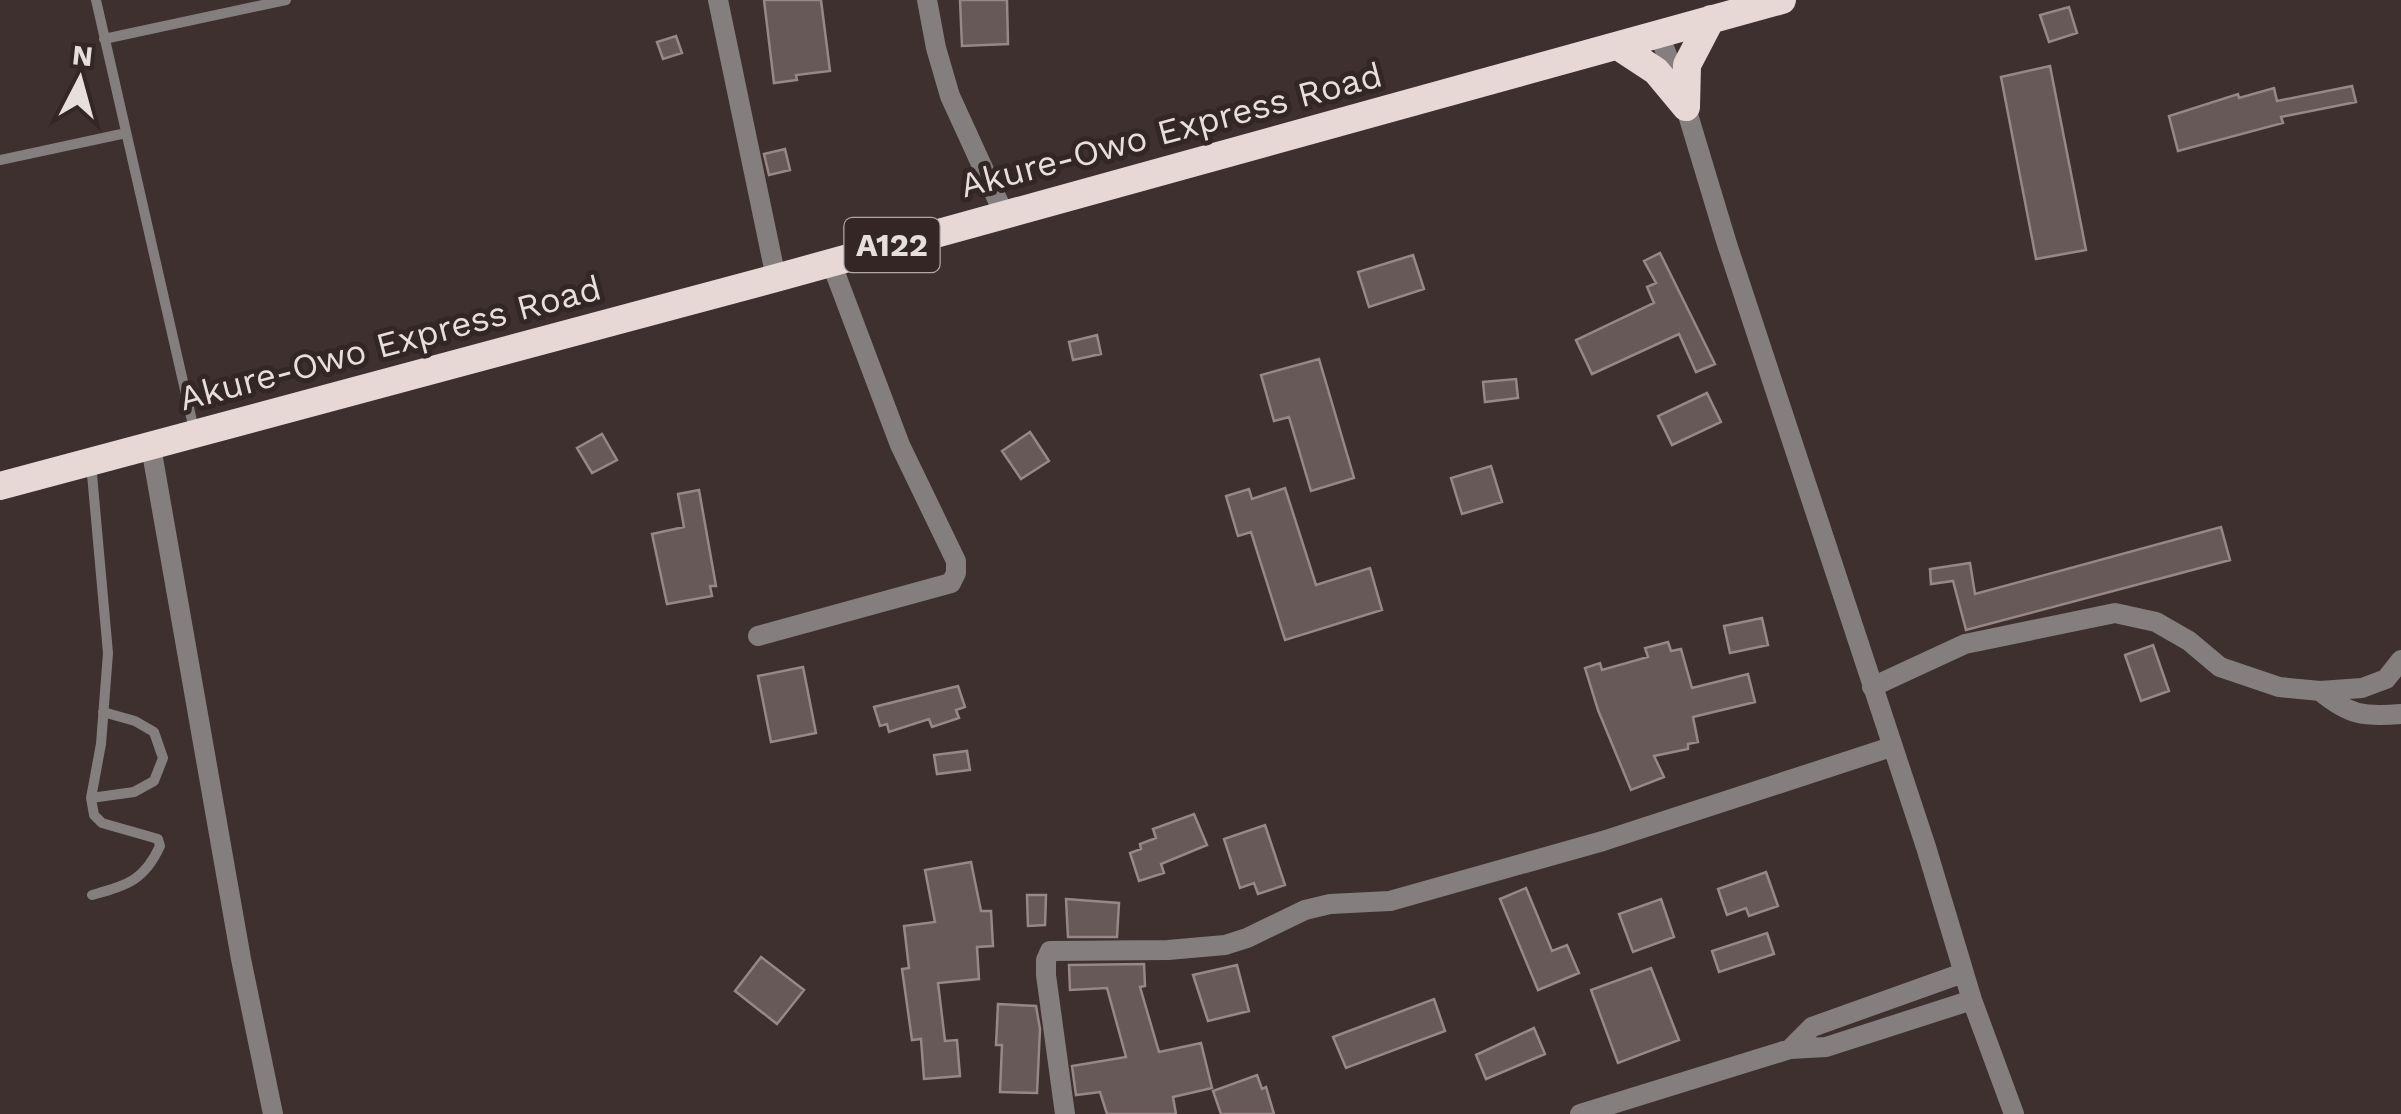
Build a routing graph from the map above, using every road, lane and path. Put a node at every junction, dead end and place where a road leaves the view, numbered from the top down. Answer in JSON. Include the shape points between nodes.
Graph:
{"nodes":[{"id":1,"x":96,"y":0,"type":"edge"},
{"id":2,"x":286,"y":0,"type":"edge"},
{"id":3,"x":718,"y":0,"type":"edge"},
{"id":4,"x":928,"y":0,"type":"edge"},
{"id":5,"x":1782,"y":0,"type":"edge"},
{"id":6,"x":1711,"y":18,"type":"junction"},
{"id":7,"x":1659,"y":36,"type":"junction"},
{"id":8,"x":104,"y":39,"type":"junction"},
{"id":9,"x":1618,"y":46,"type":"junction"},
{"id":10,"x":1686,"y":107,"type":"junction"},
{"id":11,"x":126,"y":134,"type":"junction"},
{"id":12,"x":0,"y":160,"type":"edge"},
{"id":13,"x":1004,"y":214,"type":"junction"},
{"id":14,"x":831,"y":262,"type":"junction"},
{"id":15,"x":776,"y":278,"type":"junction"},
{"id":16,"x":195,"y":435,"type":"junction"},
{"id":17,"x":152,"y":446,"type":"junction"},
{"id":18,"x":91,"y":462,"type":"junction"},
{"id":19,"x":0,"y":486,"type":"edge"},
{"id":20,"x":758,"y":636,"type":"dead end"},
{"id":21,"x":2401,"y":660,"type":"edge"},
{"id":22,"x":1872,"y":687,"type":"junction"},
{"id":23,"x":2320,"y":691,"type":"junction"},
{"id":24,"x":103,"y":712,"type":"junction"},
{"id":25,"x":2401,"y":714,"type":"edge"},
{"id":26,"x":1891,"y":747,"type":"junction"},
{"id":27,"x":91,"y":798,"type":"junction"},
{"id":28,"x":92,"y":895,"type":"dead end"},
{"id":29,"x":1963,"y":973,"type":"junction"},
{"id":30,"x":1972,"y":1000,"type":"junction"},
{"id":31,"x":1790,"y":1049,"type":"junction"},
{"id":32,"x":273,"y":1114,"type":"edge"},
{"id":33,"x":1065,"y":1114,"type":"edge"},
{"id":34,"x":1580,"y":1114,"type":"edge"},
{"id":35,"x":2014,"y":1114,"type":"edge"}],
"edges":[{"from":1,"to":8,"type":"lane"},
{"from":2,"to":8,"type":"lane"},
{"from":3,"to":15,"type":"street"},
{"from":4,"to":13,"type":"street","via":[[950,96]]},
{"from":5,"to":6,"type":"highway","name":"Akure-Owo Express Road","number":"A122"},
{"from":6,"to":7,"type":"highway","name":"Akure-Owo Express Road","number":"A122"},
{"from":6,"to":10,"type":"highway","via":[[1687,65]]},
{"from":7,"to":9,"type":"highway","name":"Akure-Owo Express Road","number":"A122"},
{"from":7,"to":10,"type":"street"},
{"from":8,"to":11,"type":"lane"},
{"from":9,"to":10,"type":"highway","via":[[1656,71]]},
{"from":9,"to":13,"type":"highway","name":"Akure-Owo Express Road","number":"A122"},
{"from":10,"to":22,"type":"street"},
{"from":11,"to":12,"type":"lane"},
{"from":11,"to":16,"type":"lane"},
{"from":13,"to":14,"type":"highway","name":"Akure-Owo Express Road","number":"A122"},
{"from":14,"to":15,"type":"highway","name":"Akure-Owo Express Road","number":"A122"},
{"from":14,"to":20,"type":"street","via":[[956,573],[951,583]]},
{"from":15,"to":16,"type":"highway","name":"Akure-Owo Express Road","number":"A122"},
{"from":16,"to":17,"type":"highway","name":"Akure-Owo Express Road","number":"A122"},
{"from":17,"to":18,"type":"highway","name":"Akure-Owo Express Road","number":"A122"},
{"from":17,"to":32,"type":"street"},
{"from":18,"to":19,"type":"highway","name":"Akure-Owo Express Road","number":"A122"},
{"from":18,"to":24,"type":"lane","via":[[108,653]]},
{"from":21,"to":23,"type":"street","via":[[2386,679]]},
{"from":22,"to":23,"type":"street","via":[[1965,644],[2114,614],[2156,622],[2220,666],[2279,687]]},
{"from":22,"to":26,"type":"street"},
{"from":23,"to":25,"type":"street","via":[[2342,709]]},
{"from":24,"to":27,"type":"lane"},
{"from":24,"to":27,"type":"lane","via":[[154,732],[164,758],[154,781],[134,792]]},
{"from":26,"to":29,"type":"street"},
{"from":26,"to":33,"type":"street","via":[[1408,896],[1305,910],[1225,945],[1050,951],[1046,975]]},
{"from":27,"to":28,"type":"lane","via":[[102,823],[160,846],[132,884]]},
{"from":29,"to":30,"type":"street"},
{"from":29,"to":31,"type":"street","via":[[1812,1027]]},
{"from":30,"to":31,"type":"street","via":[[1826,1048]]},
{"from":30,"to":35,"type":"street"},
{"from":31,"to":34,"type":"street"}]}
